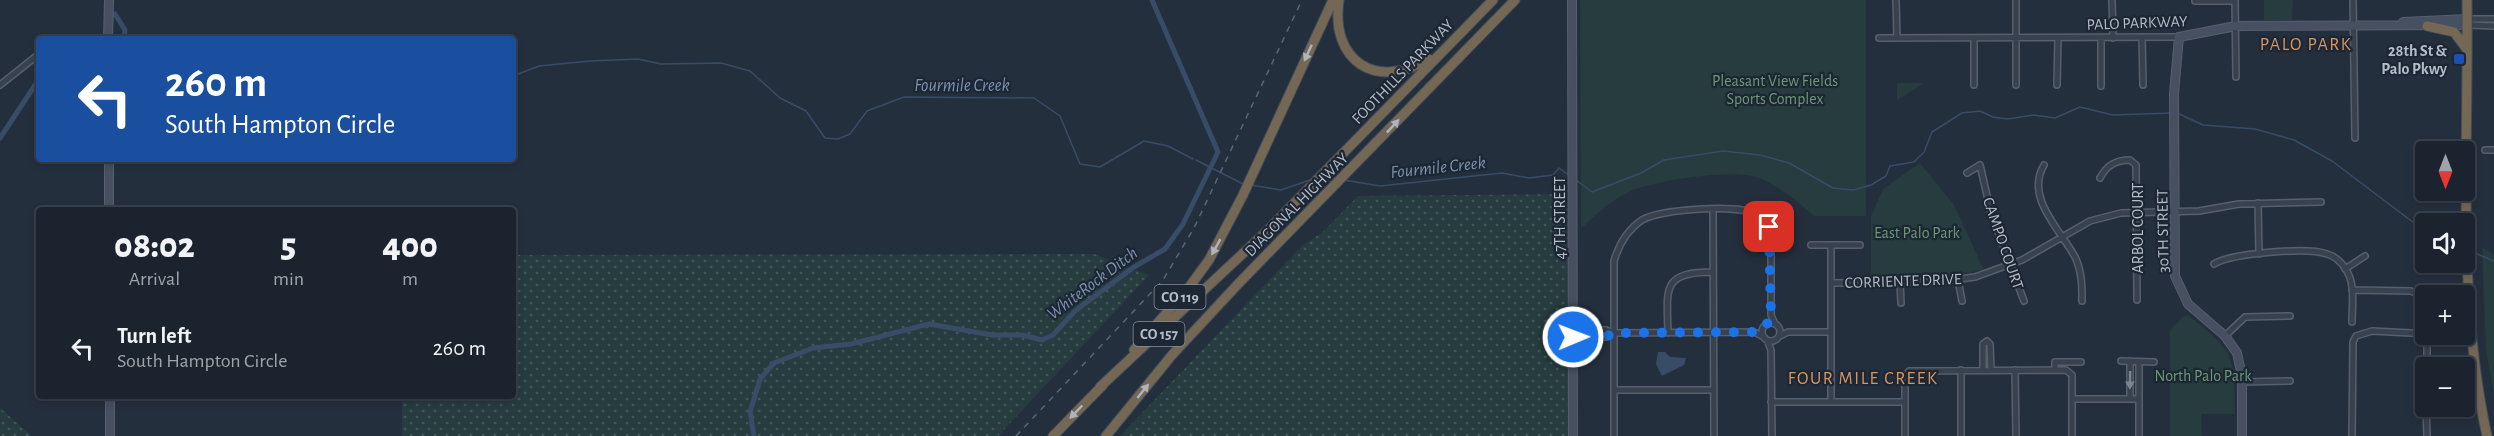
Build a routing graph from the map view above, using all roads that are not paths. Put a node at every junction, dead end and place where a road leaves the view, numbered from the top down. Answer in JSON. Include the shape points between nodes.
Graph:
{"nodes":[{"id":1,"x":109,"y":0,"type":"edge"},
{"id":2,"x":1333,"y":0,"type":"edge"},
{"id":3,"x":1339,"y":0,"type":"edge"},
{"id":4,"x":1493,"y":0,"type":"edge"},
{"id":5,"x":1515,"y":0,"type":"edge"},
{"id":6,"x":1572,"y":0,"type":"edge"},
{"id":7,"x":1896,"y":0,"type":"edge"},
{"id":8,"x":2016,"y":0,"type":"edge"},
{"id":9,"x":2112,"y":0,"type":"edge"},
{"id":10,"x":2235,"y":0,"type":"edge"},
{"id":11,"x":2353,"y":0,"type":"edge"},
{"id":12,"x":2467,"y":0,"type":"edge"},
{"id":13,"x":2195,"y":1,"type":"edge"},
{"id":14,"x":2494,"y":19,"type":"edge"},
{"id":15,"x":2468,"y":22,"type":"junction"},
{"id":16,"x":2394,"y":25,"type":"junction"},
{"id":17,"x":2236,"y":26,"type":"junction"},
{"id":18,"x":2353,"y":26,"type":"junction"},
{"id":19,"x":2427,"y":26,"type":"junction"},
{"id":20,"x":2494,"y":26,"type":"edge"},
{"id":21,"x":108,"y":36,"type":"edge"},
{"id":22,"x":2142,"y":37,"type":"junction"},
{"id":23,"x":2179,"y":37,"type":"junction"},
{"id":24,"x":1880,"y":38,"type":"dead end"},
{"id":25,"x":1897,"y":38,"type":"junction"},
{"id":26,"x":1974,"y":38,"type":"junction"},
{"id":27,"x":2016,"y":38,"type":"junction"},
{"id":28,"x":2058,"y":38,"type":"junction"},
{"id":29,"x":2101,"y":38,"type":"junction"},
{"id":30,"x":2113,"y":38,"type":"junction"},
{"id":31,"x":2468,"y":53,"type":"junction"},
{"id":32,"x":1439,"y":54,"type":"junction"},
{"id":33,"x":36,"y":56,"type":"edge"},
{"id":34,"x":2236,"y":77,"type":"dead end"},
{"id":35,"x":0,"y":85,"type":"edge"},
{"id":36,"x":1974,"y":85,"type":"dead end"},
{"id":37,"x":2016,"y":85,"type":"dead end"},
{"id":38,"x":2057,"y":85,"type":"dead end"},
{"id":39,"x":2143,"y":85,"type":"dead end"},
{"id":40,"x":2101,"y":86,"type":"dead end"},
{"id":41,"x":2355,"y":138,"type":"dead end"},
{"id":42,"x":2485,"y":150,"type":"dead end"},
{"id":43,"x":2494,"y":150,"type":"edge"},
{"id":44,"x":109,"y":162,"type":"edge"},
{"id":45,"x":2044,"y":165,"type":"dead end"},
{"id":46,"x":1967,"y":173,"type":"dead end"},
{"id":47,"x":2100,"y":178,"type":"dead end"},
{"id":48,"x":2321,"y":202,"type":"dead end"},
{"id":49,"x":2258,"y":203,"type":"junction"},
{"id":50,"x":110,"y":207,"type":"edge"},
{"id":51,"x":1713,"y":210,"type":"junction"},
{"id":52,"x":2137,"y":212,"type":"junction"},
{"id":53,"x":2175,"y":212,"type":"junction"},
{"id":54,"x":2062,"y":237,"type":"junction"},
{"id":55,"x":1810,"y":245,"type":"dead end"},
{"id":56,"x":1831,"y":245,"type":"junction"},
{"id":57,"x":1860,"y":245,"type":"dead end"},
{"id":58,"x":2259,"y":254,"type":"junction"},
{"id":59,"x":2365,"y":256,"type":"dead end"},
{"id":60,"x":2214,"y":264,"type":"dead end"},
{"id":61,"x":2010,"y":265,"type":"junction"},
{"id":62,"x":2345,"y":268,"type":"junction"},
{"id":63,"x":1713,"y":272,"type":"junction"},
{"id":64,"x":1958,"y":280,"type":"junction"},
{"id":65,"x":1900,"y":282,"type":"junction"},
{"id":66,"x":1831,"y":283,"type":"junction"},
{"id":67,"x":2469,"y":285,"type":"edge"},
{"id":68,"x":2352,"y":290,"type":"junction"},
{"id":69,"x":2415,"y":293,"type":"edge"},
{"id":70,"x":2024,"y":300,"type":"dead end"},
{"id":71,"x":2137,"y":300,"type":"dead end"},
{"id":72,"x":1962,"y":301,"type":"dead end"},
{"id":73,"x":2082,"y":301,"type":"dead end"},
{"id":74,"x":1901,"y":303,"type":"dead end"},
{"id":75,"x":1771,"y":315,"type":"junction"},
{"id":76,"x":2290,"y":316,"type":"dead end"},
{"id":77,"x":2352,"y":322,"type":"dead end"},
{"id":78,"x":1765,"y":326,"type":"junction"},
{"id":79,"x":1777,"y":326,"type":"junction"},
{"id":80,"x":1714,"y":332,"type":"junction"},
{"id":81,"x":1754,"y":332,"type":"junction"},
{"id":82,"x":1788,"y":332,"type":"junction"},
{"id":83,"x":1573,"y":333,"type":"junction"},
{"id":84,"x":1613,"y":333,"type":"junction"},
{"id":85,"x":1668,"y":333,"type":"junction"},
{"id":86,"x":1831,"y":333,"type":"junction"},
{"id":87,"x":2415,"y":334,"type":"edge"},
{"id":88,"x":2225,"y":336,"type":"junction"},
{"id":89,"x":1765,"y":338,"type":"junction"},
{"id":90,"x":1777,"y":338,"type":"junction"},
{"id":91,"x":2471,"y":345,"type":"edge"},
{"id":92,"x":1771,"y":350,"type":"junction"},
{"id":93,"x":2121,"y":361,"type":"dead end"},
{"id":94,"x":2081,"y":362,"type":"dead end"},
{"id":95,"x":2130,"y":362,"type":"junction"},
{"id":96,"x":2139,"y":362,"type":"junction"},
{"id":97,"x":2154,"y":362,"type":"dead end"},
{"id":98,"x":1961,"y":370,"type":"junction"},
{"id":99,"x":1983,"y":370,"type":"junction"},
{"id":100,"x":1991,"y":370,"type":"junction"},
{"id":101,"x":2015,"y":370,"type":"junction"},
{"id":102,"x":2055,"y":370,"type":"junction"},
{"id":103,"x":2290,"y":381,"type":"dead end"},
{"id":104,"x":2242,"y":382,"type":"junction"},
{"id":105,"x":1100,"y":387,"type":"junction"},
{"id":106,"x":1614,"y":390,"type":"junction"},
{"id":107,"x":1714,"y":390,"type":"junction"},
{"id":108,"x":110,"y":399,"type":"edge"},
{"id":109,"x":2072,"y":399,"type":"junction"},
{"id":110,"x":2130,"y":399,"type":"junction"},
{"id":111,"x":2139,"y":399,"type":"junction"},
{"id":112,"x":1772,"y":402,"type":"junction"},
{"id":113,"x":1831,"y":402,"type":"junction"},
{"id":114,"x":1905,"y":402,"type":"junction"},
{"id":115,"x":2426,"y":417,"type":"edge"},
{"id":116,"x":110,"y":436,"type":"edge"},
{"id":117,"x":1053,"y":436,"type":"edge"},
{"id":118,"x":1106,"y":436,"type":"edge"},
{"id":119,"x":1573,"y":436,"type":"edge"},
{"id":120,"x":1614,"y":436,"type":"edge"},
{"id":121,"x":1714,"y":436,"type":"edge"},
{"id":122,"x":1772,"y":436,"type":"edge"},
{"id":123,"x":1905,"y":436,"type":"edge"},
{"id":124,"x":1961,"y":436,"type":"edge"},
{"id":125,"x":2016,"y":436,"type":"edge"},
{"id":126,"x":2072,"y":436,"type":"edge"},
{"id":127,"x":2139,"y":436,"type":"edge"},
{"id":128,"x":2242,"y":436,"type":"edge"},
{"id":129,"x":2352,"y":436,"type":"edge"},
{"id":130,"x":2427,"y":436,"type":"edge"},
{"id":131,"x":2487,"y":436,"type":"edge"}],
"edges":[{"from":1,"to":21,"type":"street"},
{"from":2,"to":105,"type":"highway","number":"CO 119","one_way":true,"via":[[1243,195],[1199,273]]},
{"from":3,"to":32,"type":"highway","via":[[1340,39],[1349,55],[1364,67],[1394,72]]},
{"from":4,"to":32,"type":"highway","name":"FOOTHILLS PARKWAY","number":"CO 157"},
{"from":118,"to":5,"type":"highway","name":"DIAGONAL HIGHWAY","number":"CO 119","one_way":true,"via":[[1172,355]]},
{"from":6,"to":83,"type":"street","name":"47TH STREET"},
{"from":7,"to":25,"type":"street"},
{"from":8,"to":27,"type":"street"},
{"from":9,"to":30,"type":"street"},
{"from":10,"to":13,"type":"street"},
{"from":10,"to":17,"type":"street"},
{"from":11,"to":18,"type":"street"},
{"from":12,"to":15,"type":"highway"},
{"from":14,"to":15,"type":"street"},
{"from":15,"to":16,"type":"street","name":"PALO PARKWAY"},
{"from":15,"to":19,"type":"street","name":"PALO PARKWAY"},
{"from":15,"to":20,"type":"street"},
{"from":15,"to":31,"type":"highway"},
{"from":16,"to":18,"type":"street","name":"PALO PARKWAY"},
{"from":16,"to":19,"type":"street","name":"PALO PARKWAY"},
{"from":17,"to":18,"type":"street","name":"PALO PARKWAY"},
{"from":17,"to":23,"type":"street","name":"PALO PARKWAY"},
{"from":17,"to":34,"type":"street"},
{"from":18,"to":41,"type":"street"},
{"from":19,"to":31,"type":"highway","via":[[2454,32]]},
{"from":22,"to":23,"type":"street","name":"PALO PARKWAY"},
{"from":22,"to":30,"type":"street","name":"PALO PARKWAY"},
{"from":22,"to":39,"type":"street"},
{"from":23,"to":53,"type":"street","name":"30TH STREET","via":[[2174,108]]},
{"from":24,"to":25,"type":"street","name":"PALO PARKWAY"},
{"from":25,"to":26,"type":"street","name":"PALO PARKWAY"},
{"from":26,"to":27,"type":"street","name":"PALO PARKWAY"},
{"from":26,"to":36,"type":"street"},
{"from":27,"to":28,"type":"street","name":"PALO PARKWAY"},
{"from":27,"to":37,"type":"street"},
{"from":28,"to":29,"type":"street","name":"PALO PARKWAY"},
{"from":28,"to":38,"type":"street"},
{"from":29,"to":30,"type":"street","name":"PALO PARKWAY"},
{"from":29,"to":40,"type":"street"},
{"from":31,"to":67,"type":"highway"},
{"from":32,"to":105,"type":"highway","name":"FOOTHILLS PARKWAY","number":"CO 157","via":[[1304,195]]},
{"from":33,"to":35,"type":"street"},
{"from":42,"to":43,"type":"street"},
{"from":44,"to":50,"type":"street"},
{"from":45,"to":54,"type":"street","via":[[2040,172],[2042,199]]},
{"from":46,"to":61,"type":"street","name":"CAMPO COURT","via":[[1980,165],[1990,213]]},
{"from":47,"to":52,"type":"street","name":"ARBOL COURT","via":[[2110,165],[2123,160],[2133,162]]},
{"from":48,"to":49,"type":"street","name":"CORRIENTE DRIVE"},
{"from":49,"to":53,"type":"street","name":"CORRIENTE DRIVE"},
{"from":49,"to":58,"type":"street"},
{"from":51,"to":63,"type":"street"},
{"from":51,"to":75,"type":"street","via":[[1749,211],[1769,227]]},
{"from":51,"to":84,"type":"street","via":[[1662,212],[1629,231],[1614,261]]},
{"from":52,"to":53,"type":"street","name":"CORRIENTE DRIVE"},
{"from":52,"to":54,"type":"street","name":"CORRIENTE DRIVE","via":[[2090,221]]},
{"from":52,"to":71,"type":"street","name":"ARBOL COURT"},
{"from":53,"to":88,"type":"street","name":"30TH STREET","via":[[2177,285],[2188,304]]},
{"from":54,"to":61,"type":"street","name":"CORRIENTE DRIVE"},
{"from":54,"to":73,"type":"street","via":[[2081,274]]},
{"from":55,"to":56,"type":"street"},
{"from":56,"to":57,"type":"street"},
{"from":56,"to":66,"type":"street"},
{"from":58,"to":60,"type":"street","via":[[2235,255]]},
{"from":58,"to":62,"type":"street","via":[[2326,254]]},
{"from":59,"to":62,"type":"street"},
{"from":61,"to":64,"type":"street","name":"CORRIENTE DRIVE"},
{"from":61,"to":70,"type":"street","name":"CAMPO COURT"},
{"from":62,"to":68,"type":"street"},
{"from":63,"to":80,"type":"street"},
{"from":63,"to":85,"type":"street","via":[[1690,272],[1674,281],[1668,295]]},
{"from":64,"to":65,"type":"street","name":"CORRIENTE DRIVE"},
{"from":64,"to":72,"type":"street"},
{"from":65,"to":66,"type":"street","name":"CORRIENTE DRIVE"},
{"from":65,"to":74,"type":"street"},
{"from":66,"to":86,"type":"street"},
{"from":68,"to":69,"type":"street"},
{"from":68,"to":77,"type":"street"},
{"from":75,"to":78,"type":"street"},
{"from":75,"to":79,"type":"street"},
{"from":76,"to":88,"type":"street","via":[[2245,317]]},
{"from":78,"to":79,"type":"street"},
{"from":78,"to":81,"type":"street"},
{"from":78,"to":89,"type":"street"},
{"from":79,"to":82,"type":"street"},
{"from":79,"to":90,"type":"street"},
{"from":80,"to":81,"type":"street"},
{"from":80,"to":85,"type":"street"},
{"from":80,"to":107,"type":"street"},
{"from":81,"to":89,"type":"street"},
{"from":82,"to":86,"type":"street"},
{"from":82,"to":90,"type":"street"},
{"from":83,"to":84,"type":"street"},
{"from":83,"to":119,"type":"street","name":"47TH STREET"},
{"from":84,"to":85,"type":"street"},
{"from":84,"to":106,"type":"street"},
{"from":86,"to":113,"type":"street"},
{"from":87,"to":129,"type":"street","via":[[2372,331],[2356,336]]},
{"from":88,"to":104,"type":"street","name":"30TH STREET","via":[[2237,353]]},
{"from":89,"to":90,"type":"street"},
{"from":89,"to":92,"type":"street"},
{"from":90,"to":92,"type":"street"},
{"from":91,"to":131,"type":"highway"},
{"from":92,"to":112,"type":"street"},
{"from":93,"to":95,"type":"street"},
{"from":94,"to":102,"type":"street","via":[[2055,362]]},
{"from":95,"to":96,"type":"street"},
{"from":95,"to":110,"type":"street","one_way":true},
{"from":96,"to":97,"type":"street"},
{"from":96,"to":111,"type":"street"},
{"from":98,"to":99,"type":"street"},
{"from":98,"to":114,"type":"street","via":[[1909,371],[1905,377]]},
{"from":98,"to":124,"type":"street"},
{"from":99,"to":100,"type":"street"},
{"from":99,"to":100,"type":"street","via":[[1986,341],[1990,344]]},
{"from":100,"to":101,"type":"street"},
{"from":101,"to":102,"type":"street"},
{"from":101,"to":125,"type":"street"},
{"from":102,"to":109,"type":"street","via":[[2070,372]]},
{"from":103,"to":104,"type":"street"},
{"from":104,"to":128,"type":"street","name":"30TH STREET"},
{"from":105,"to":117,"type":"highway","number":"CO 119","one_way":true},
{"from":106,"to":107,"type":"street"},
{"from":106,"to":120,"type":"street"},
{"from":107,"to":121,"type":"street"},
{"from":108,"to":116,"type":"street"},
{"from":109,"to":110,"type":"street"},
{"from":109,"to":126,"type":"street"},
{"from":110,"to":111,"type":"street"},
{"from":111,"to":127,"type":"street"},
{"from":112,"to":113,"type":"street"},
{"from":112,"to":122,"type":"street"},
{"from":113,"to":114,"type":"street"},
{"from":114,"to":123,"type":"street"},
{"from":115,"to":130,"type":"street"}]}
